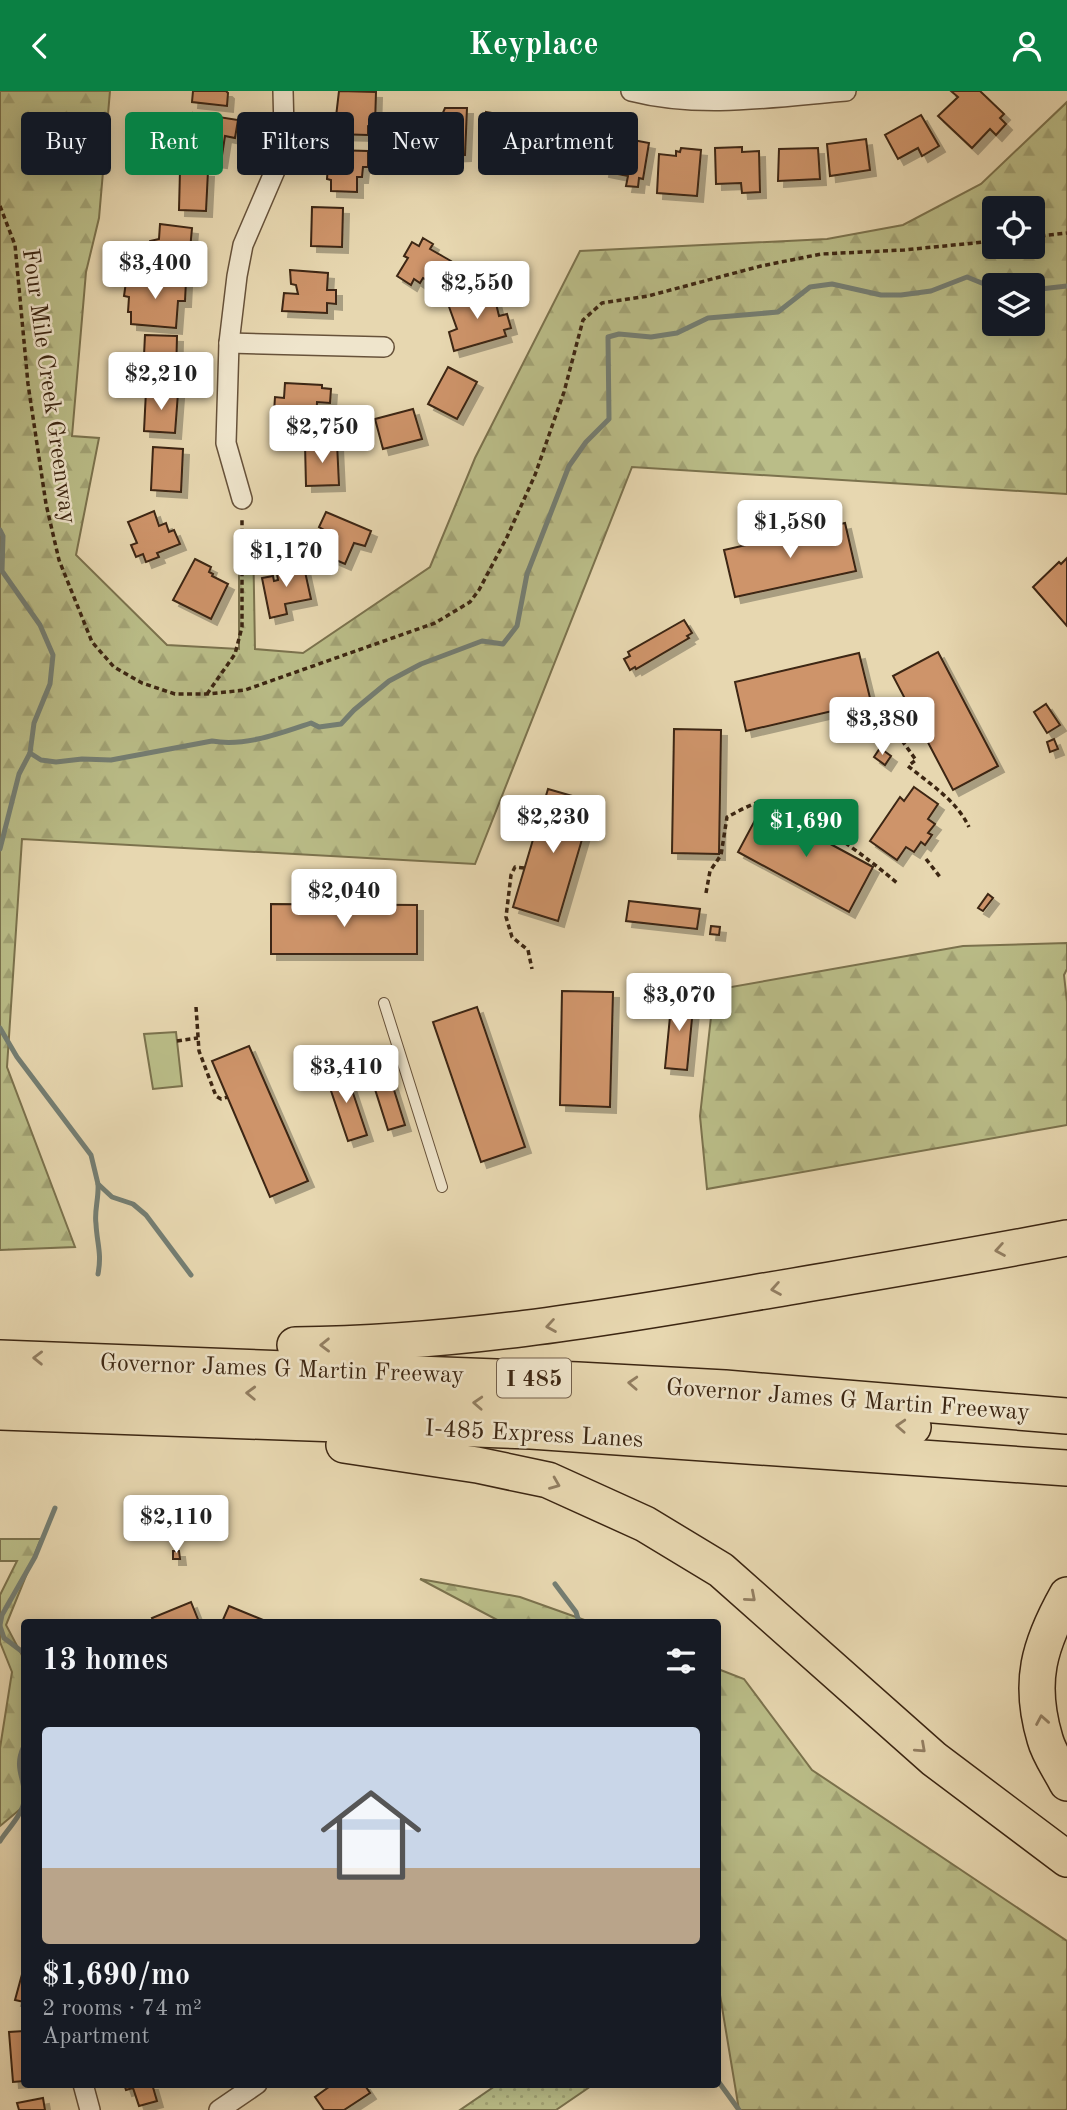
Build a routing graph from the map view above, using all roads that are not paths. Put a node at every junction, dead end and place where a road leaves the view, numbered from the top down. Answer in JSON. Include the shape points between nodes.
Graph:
{"nodes":[{"id":1,"x":283,"y":91,"type":"edge"},
{"id":2,"x":631,"y":91,"type":"edge"},
{"id":3,"x":846,"y":91,"type":"edge"},
{"id":4,"x":229,"y":343,"type":"junction"},
{"id":5,"x":384,"y":347,"type":"dead end"},
{"id":6,"x":242,"y":499,"type":"road end"},
{"id":7,"x":384,"y":1003,"type":"dead end"},
{"id":8,"x":442,"y":1187,"type":"dead end"},
{"id":9,"x":1067,"y":1238,"type":"edge"},
{"id":10,"x":0,"y":1358,"type":"edge"},
{"id":11,"x":80,"y":1360,"type":"junction"},
{"id":12,"x":0,"y":1387,"type":"edge"},
{"id":13,"x":0,"y":1412,"type":"edge"},
{"id":14,"x":1067,"y":1416,"type":"edge"},
{"id":15,"x":0,"y":1435,"type":"edge"},
{"id":16,"x":1067,"y":1439,"type":"edge"},
{"id":17,"x":344,"y":1445,"type":"junction"},
{"id":18,"x":1067,"y":1468,"type":"edge"},
{"id":19,"x":1067,"y":1487,"type":"edge"},
{"id":20,"x":1067,"y":1595,"type":"edge"},
{"id":21,"x":1067,"y":1783,"type":"edge"},
{"id":22,"x":1067,"y":1859,"type":"edge"},
{"id":23,"x":84,"y":2088,"type":"edge"},
{"id":24,"x":251,"y":2088,"type":"edge"},
{"id":25,"x":90,"y":2110,"type":"edge"},
{"id":26,"x":219,"y":2110,"type":"edge"}],
"edges":[{"from":1,"to":4,"type":"street","via":[[284,131],[277,166],[243,245]]},
{"from":2,"to":3,"type":"street","via":[[662,99],[711,101]]},
{"from":4,"to":5,"type":"street"},
{"from":4,"to":6,"type":"street","via":[[226,443]]},
{"from":7,"to":8,"type":"lane"},
{"from":9,"to":11,"type":"highway","one_way":true,"via":[[509,1332],[336,1345],[129,1347]]},
{"from":11,"to":10,"type":"highway","name":"Governor James G Martin Freeway","number":"I 485","one_way":true},
{"from":14,"to":11,"type":"highway","name":"Governor James G Martin Freeway","number":"I 485","one_way":true,"via":[[725,1388]]},
{"from":16,"to":12,"type":"highway","name":"I-485 Express Lanes","number":"I 485","one_way":true,"via":[[333,1395]]},
{"from":13,"to":18,"type":"highway","name":"I-485 Express Lanes","number":"I 485","via":[[531,1431]]},
{"from":15,"to":17,"type":"highway"},
{"from":17,"to":19,"type":"highway","via":[[743,1461]]},
{"from":17,"to":22,"type":"highway","one_way":true,"via":[[548,1480],[645,1524],[721,1570],[933,1759]]},
{"from":21,"to":20,"type":"highway","one_way":true,"via":[[1045,1741],[1037,1692],[1043,1647]]},
{"from":23,"to":25,"type":"street"},
{"from":24,"to":26,"type":"street"}]}
